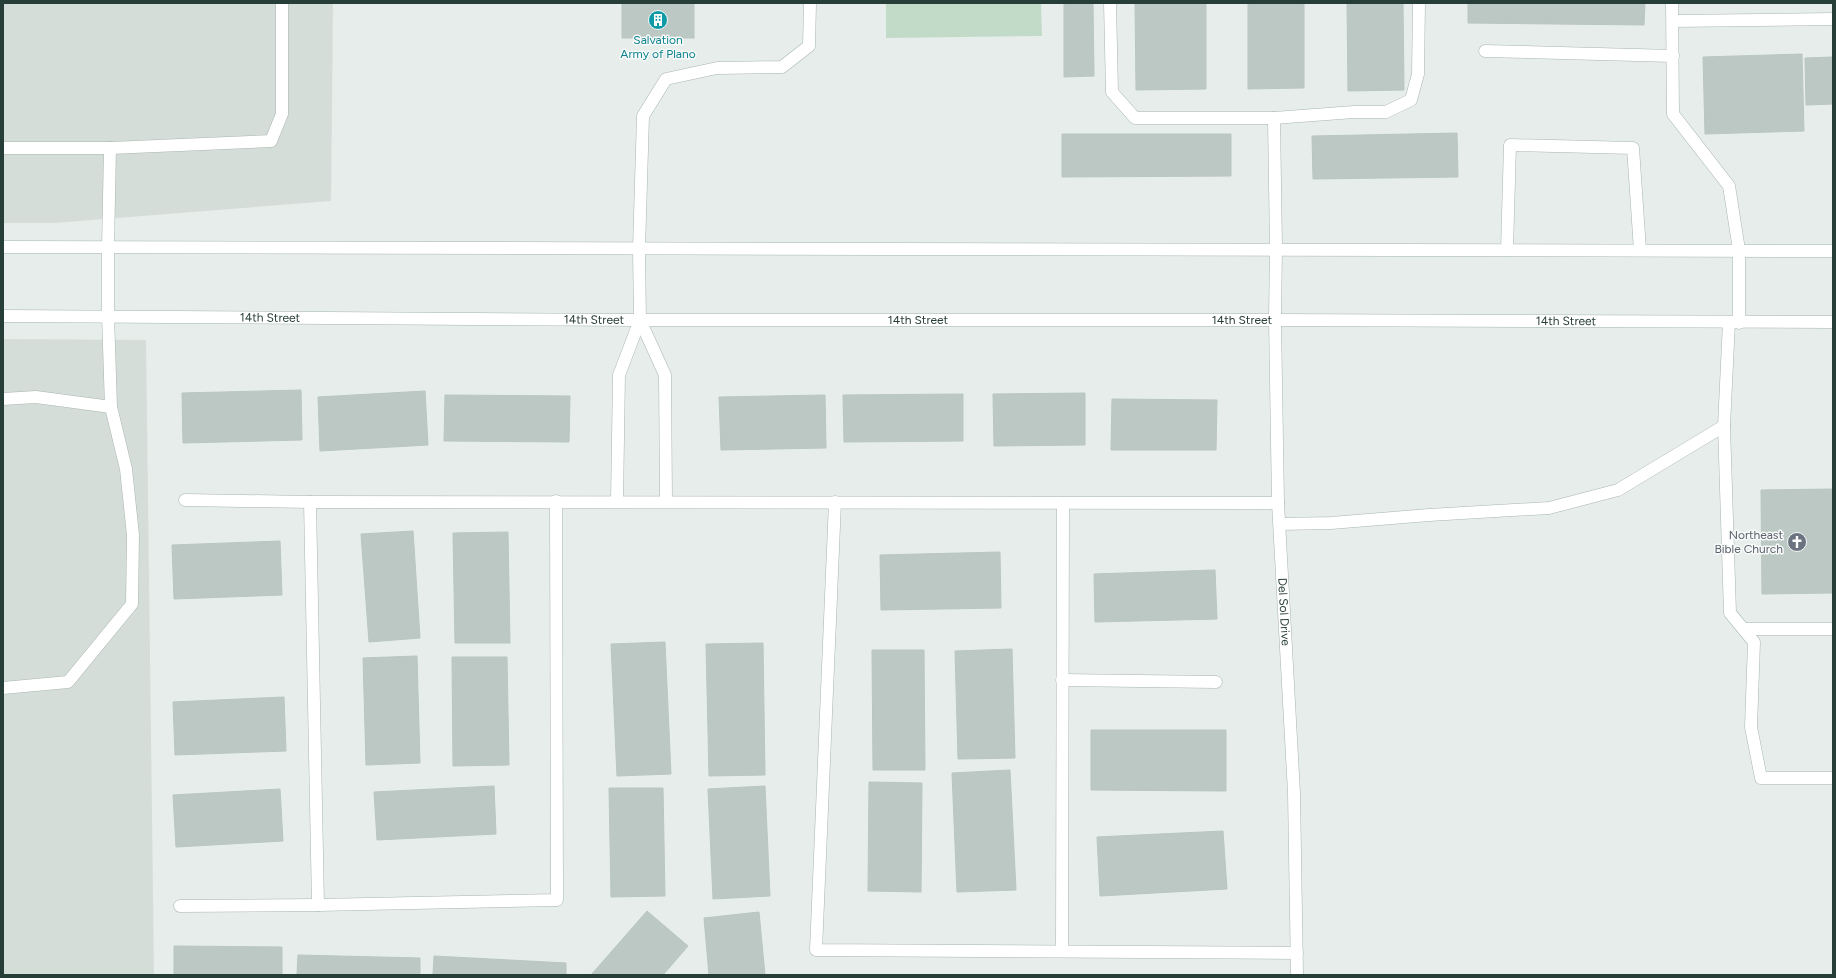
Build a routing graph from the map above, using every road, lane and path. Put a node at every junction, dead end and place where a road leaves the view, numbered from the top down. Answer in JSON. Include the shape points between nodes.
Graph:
{"nodes":[{"id":1,"x":282,"y":3,"type":"edge"},
{"id":2,"x":810,"y":3,"type":"edge"},
{"id":3,"x":1110,"y":3,"type":"edge"},
{"id":4,"x":1419,"y":3,"type":"edge"},
{"id":5,"x":1672,"y":3,"type":"edge"},
{"id":6,"x":1833,"y":20,"type":"edge"},
{"id":7,"x":1673,"y":21,"type":"junction"},
{"id":8,"x":1485,"y":51,"type":"dead end"},
{"id":9,"x":1673,"y":56,"type":"junction"},
{"id":10,"x":1274,"y":118,"type":"junction"},
{"id":11,"x":3,"y":148,"type":"edge"},
{"id":12,"x":110,"y":148,"type":"junction"},
{"id":13,"x":3,"y":247,"type":"edge"},
{"id":14,"x":108,"y":248,"type":"junction"},
{"id":15,"x":638,"y":248,"type":"junction"},
{"id":16,"x":1276,"y":249,"type":"junction"},
{"id":17,"x":1506,"y":250,"type":"junction"},
{"id":18,"x":1640,"y":250,"type":"junction"},
{"id":19,"x":1739,"y":250,"type":"junction"},
{"id":20,"x":1833,"y":251,"type":"edge"},
{"id":21,"x":108,"y":315,"type":"junction"},
{"id":22,"x":3,"y":316,"type":"edge"},
{"id":23,"x":640,"y":320,"type":"junction"},
{"id":24,"x":1275,"y":320,"type":"junction"},
{"id":25,"x":1734,"y":322,"type":"junction"},
{"id":26,"x":1833,"y":322,"type":"edge"},
{"id":27,"x":3,"y":399,"type":"edge"},
{"id":28,"x":110,"y":407,"type":"junction"},
{"id":29,"x":1724,"y":426,"type":"junction"},
{"id":30,"x":184,"y":500,"type":"dead end"},
{"id":31,"x":556,"y":501,"type":"junction"},
{"id":32,"x":617,"y":501,"type":"junction"},
{"id":33,"x":666,"y":501,"type":"junction"},
{"id":34,"x":310,"y":502,"type":"junction"},
{"id":35,"x":835,"y":502,"type":"junction"},
{"id":36,"x":1063,"y":503,"type":"junction"},
{"id":37,"x":1278,"y":503,"type":"junction"},
{"id":38,"x":1280,"y":524,"type":"junction"},
{"id":39,"x":1744,"y":629,"type":"junction"},
{"id":40,"x":1833,"y":629,"type":"edge"},
{"id":41,"x":1062,"y":680,"type":"junction"},
{"id":42,"x":1216,"y":682,"type":"dead end"},
{"id":43,"x":3,"y":688,"type":"edge"},
{"id":44,"x":1833,"y":778,"type":"edge"},
{"id":45,"x":318,"y":905,"type":"junction"},
{"id":46,"x":180,"y":906,"type":"dead end"},
{"id":47,"x":1062,"y":951,"type":"junction"},
{"id":48,"x":1296,"y":953,"type":"junction"},
{"id":49,"x":1297,"y":975,"type":"edge"}],
"edges":[{"from":1,"to":12,"type":"main road","via":[[282,114],[271,141]]},
{"from":2,"to":15,"type":"main road","via":[[809,46],[782,68],[717,68],[666,79],[643,116]]},
{"from":3,"to":10,"type":"main road","via":[[1112,92],[1135,118]]},
{"from":4,"to":10,"type":"main road","via":[[1418,74],[1411,100],[1386,112]]},
{"from":5,"to":7,"type":"main road"},
{"from":6,"to":7,"type":"main road"},
{"from":7,"to":9,"type":"main road"},
{"from":8,"to":9,"type":"main road"},
{"from":9,"to":19,"type":"main road","via":[[1673,114],[1729,186]]},
{"from":10,"to":16,"type":"main road","name":"Del Sol Drive"},
{"from":11,"to":12,"type":"main road"},
{"from":12,"to":14,"type":"main road"},
{"from":13,"to":14,"type":"main road"},
{"from":14,"to":15,"type":"main road"},
{"from":14,"to":21,"type":"main road"},
{"from":15,"to":16,"type":"main road"},
{"from":15,"to":23,"type":"main road"},
{"from":16,"to":17,"type":"main road"},
{"from":16,"to":24,"type":"main road","name":"Del Sol Drive"},
{"from":17,"to":18,"type":"main road"},
{"from":17,"to":18,"type":"main road","via":[[1510,146],[1633,148]]},
{"from":18,"to":19,"type":"main road"},
{"from":19,"to":20,"type":"main road"},
{"from":19,"to":25,"type":"main road"},
{"from":21,"to":22,"type":"main road","name":"14th Street"},
{"from":21,"to":23,"type":"main road","name":"14th Street"},
{"from":21,"to":28,"type":"main road"},
{"from":23,"to":24,"type":"main road","name":"14th Street"},
{"from":23,"to":32,"type":"main road","via":[[619,375]]},
{"from":23,"to":33,"type":"main road","via":[[665,375]]},
{"from":24,"to":25,"type":"main road","name":"14th Street"},
{"from":24,"to":37,"type":"main road","name":"Del Sol Drive"},
{"from":25,"to":26,"type":"main road","name":"14th Street"},
{"from":25,"to":29,"type":"main road"},
{"from":27,"to":28,"type":"main road","via":[[36,398]]},
{"from":28,"to":43,"type":"main road","via":[[126,469],[131,513],[132,604],[68,682]]},
{"from":29,"to":38,"type":"main road","via":[[1618,490],[1549,508],[1331,523]]},
{"from":29,"to":39,"type":"main road","via":[[1730,613]]},
{"from":30,"to":34,"type":"main road"},
{"from":31,"to":32,"type":"main road"},
{"from":31,"to":34,"type":"main road"},
{"from":31,"to":45,"type":"main road","via":[[557,900]]},
{"from":32,"to":33,"type":"main road"},
{"from":33,"to":35,"type":"main road"},
{"from":34,"to":45,"type":"main road"},
{"from":35,"to":36,"type":"main road"},
{"from":35,"to":47,"type":"main road","via":[[816,950]]},
{"from":36,"to":37,"type":"main road"},
{"from":36,"to":41,"type":"main road"},
{"from":37,"to":38,"type":"main road","name":"Del Sol Drive"},
{"from":38,"to":48,"type":"main road","name":"Del Sol Drive","via":[[1294,793]]},
{"from":39,"to":40,"type":"main road"},
{"from":39,"to":44,"type":"main road","via":[[1754,642],[1751,727],[1761,778]]},
{"from":41,"to":42,"type":"main road"},
{"from":41,"to":47,"type":"main road"},
{"from":45,"to":46,"type":"main road"},
{"from":47,"to":48,"type":"main road"},
{"from":48,"to":49,"type":"main road","name":"Del Sol Drive"}]}
